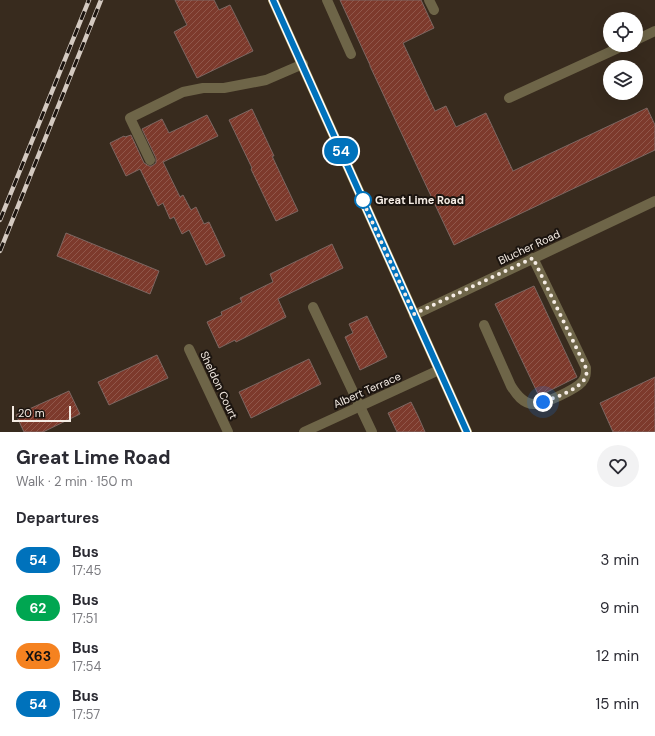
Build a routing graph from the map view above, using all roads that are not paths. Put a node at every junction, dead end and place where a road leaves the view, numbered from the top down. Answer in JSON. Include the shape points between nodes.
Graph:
{"nodes":[{"id":1,"x":273,"y":0,"type":"edge"},
{"id":2,"x":327,"y":0,"type":"edge"},
{"id":3,"x":430,"y":0,"type":"edge"},
{"id":4,"x":434,"y":10,"type":"dead end"},
{"id":5,"x":655,"y":31,"type":"edge"},
{"id":6,"x":643,"y":37,"type":"edge"},
{"id":7,"x":609,"y":52,"type":"edge"},
{"id":8,"x":351,"y":54,"type":"dead end"},
{"id":9,"x":302,"y":64,"type":"junction"},
{"id":10,"x":508,"y":98,"type":"dead end"},
{"id":11,"x":150,"y":160,"type":"dead end"},
{"id":12,"x":655,"y":201,"type":"edge"},
{"id":13,"x":533,"y":258,"type":"junction"},
{"id":14,"x":313,"y":307,"type":"dead end"},
{"id":15,"x":414,"y":314,"type":"junction"},
{"id":16,"x":484,"y":326,"type":"dead end"},
{"id":17,"x":189,"y":349,"type":"dead end"},
{"id":18,"x":439,"y":370,"type":"junction"},
{"id":19,"x":360,"y":407,"type":"junction"},
{"id":20,"x":228,"y":432,"type":"edge"},
{"id":21,"x":304,"y":432,"type":"edge"},
{"id":22,"x":372,"y":432,"type":"edge"},
{"id":23,"x":467,"y":432,"type":"edge"}],
"edges":[{"from":1,"to":9,"type":"main road"},
{"from":2,"to":8,"type":"street"},
{"from":3,"to":4,"type":"street"},
{"from":5,"to":6,"type":"street"},
{"from":7,"to":10,"type":"street"},
{"from":9,"to":11,"type":"street","via":[[266,80],[184,92],[130,118]]},
{"from":9,"to":15,"type":"main road"},
{"from":12,"to":13,"type":"street","name":"Blucher Road"},
{"from":13,"to":15,"type":"street","name":"Blucher Road"},
{"from":13,"to":16,"type":"street","via":[[586,368],[587,376],[582,383],[543,402],[534,404],[525,401],[511,386]]},
{"from":14,"to":19,"type":"street"},
{"from":15,"to":18,"type":"main road"},
{"from":17,"to":20,"type":"street","name":"Sheldon Court"},
{"from":18,"to":19,"type":"street","name":"Albert Terrace"},
{"from":18,"to":23,"type":"main road"},
{"from":19,"to":21,"type":"street","name":"Albert Terrace"},
{"from":19,"to":22,"type":"street"}]}
